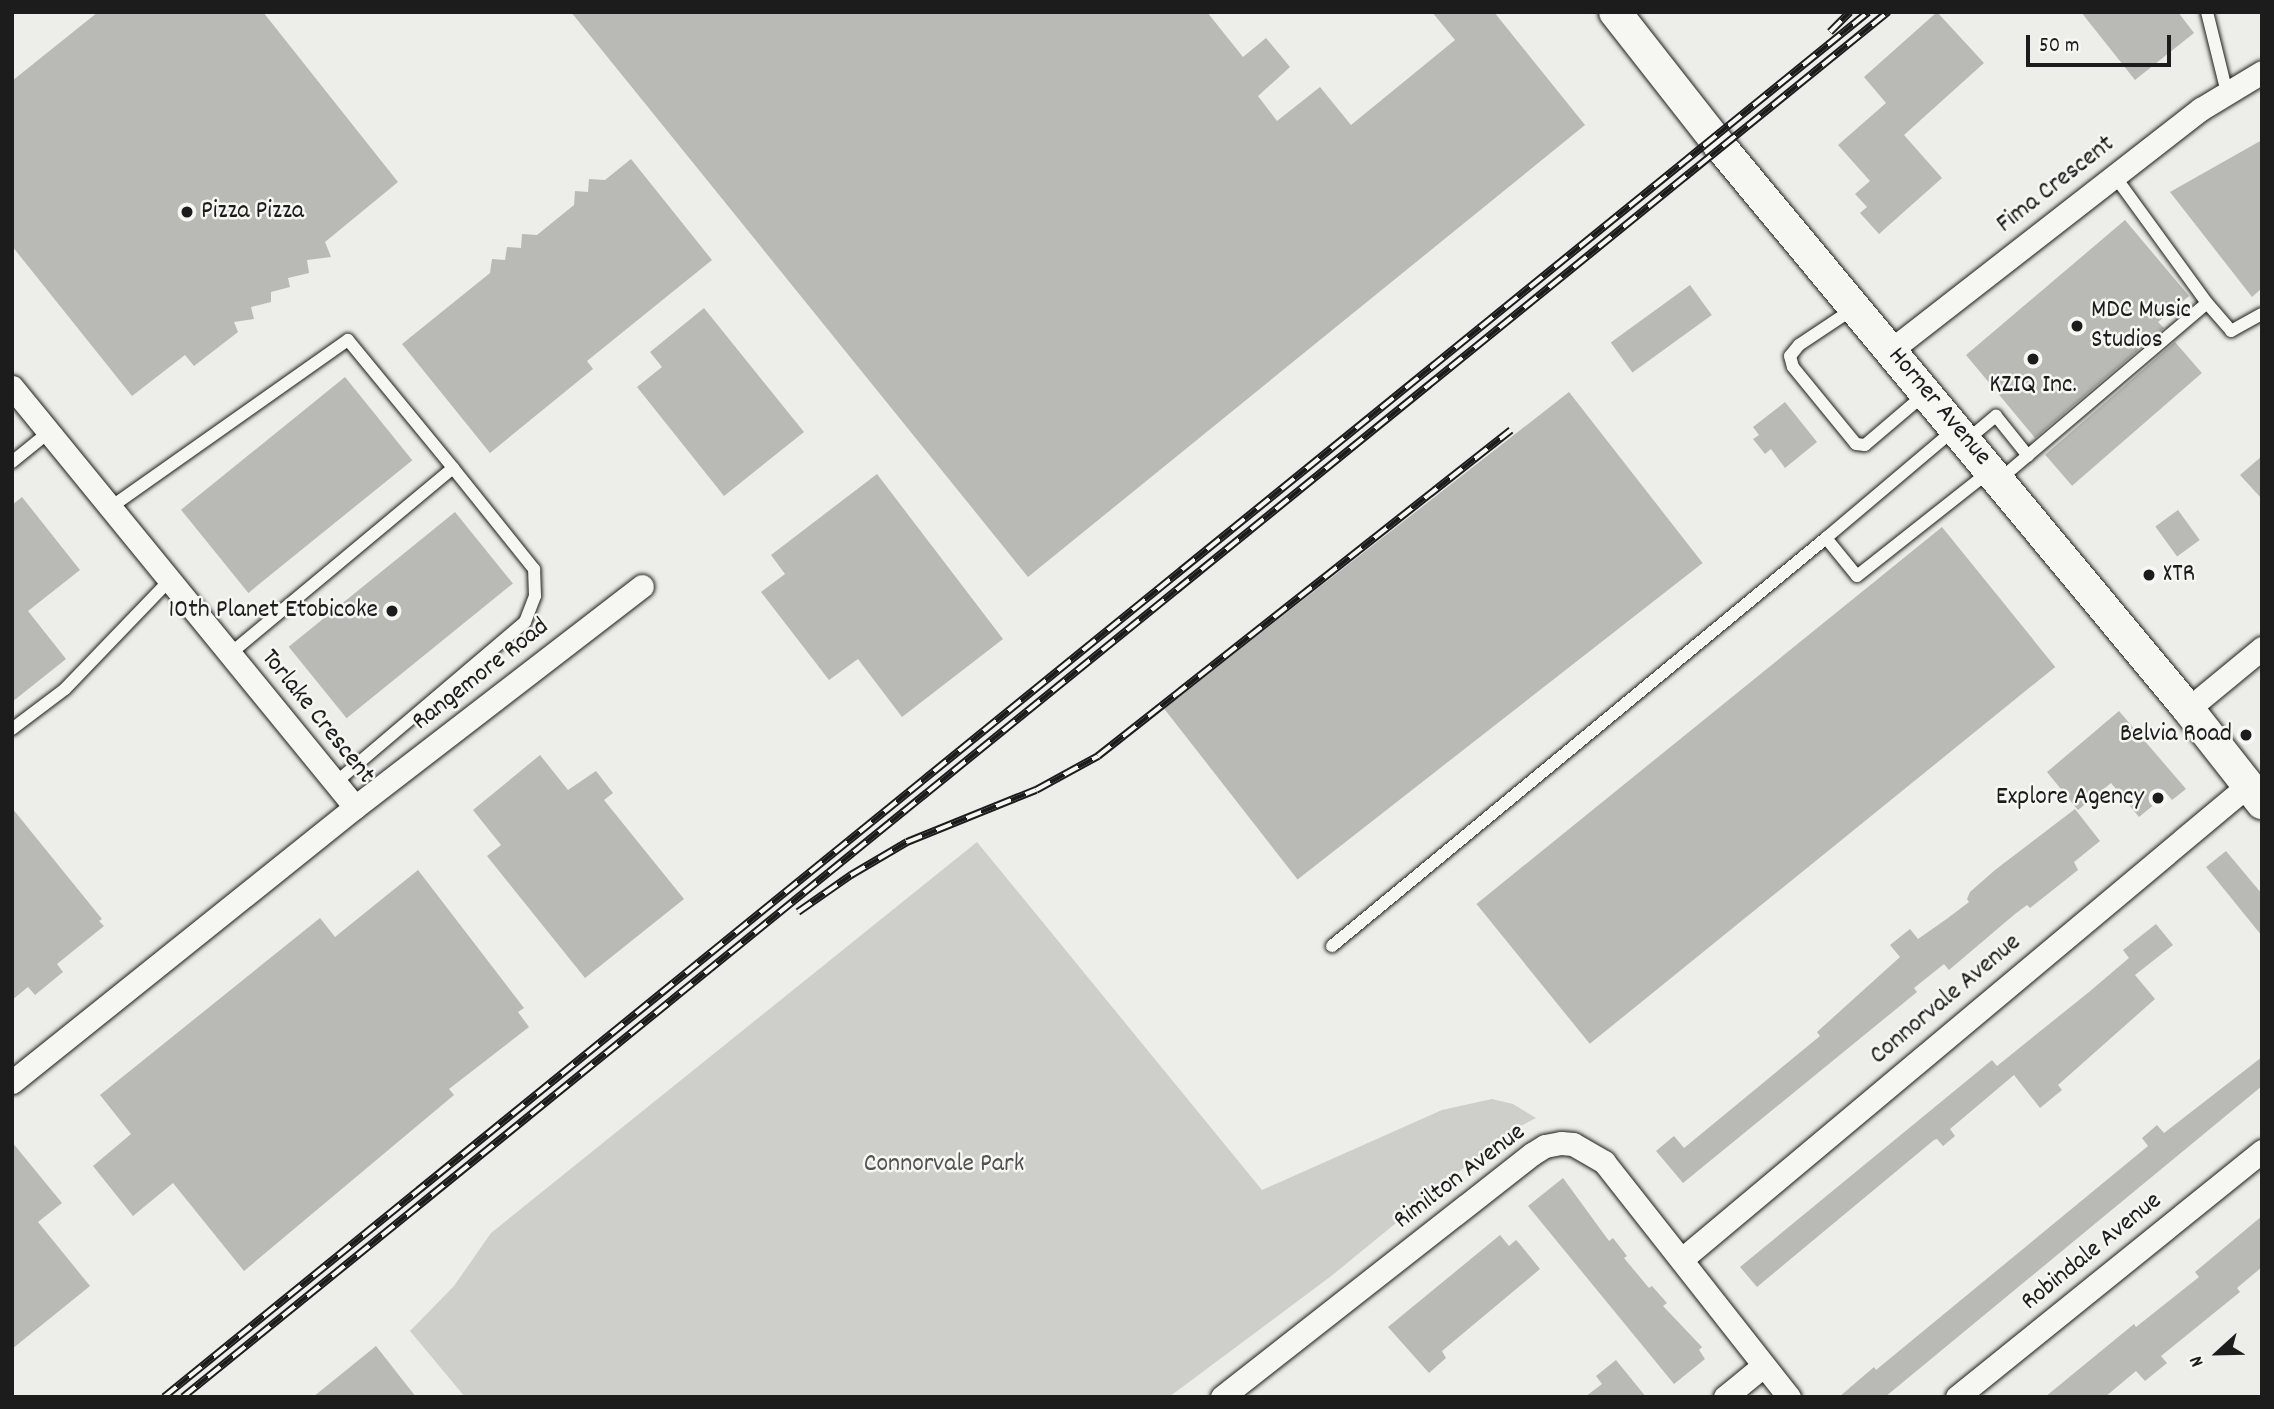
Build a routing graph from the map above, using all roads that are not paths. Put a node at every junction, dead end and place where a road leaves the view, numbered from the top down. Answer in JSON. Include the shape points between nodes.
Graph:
{"nodes":[{"id":1,"x":1615,"y":12,"type":"edge"},
{"id":2,"x":2207,"y":12,"type":"edge"},
{"id":3,"x":2262,"y":72,"type":"edge"},
{"id":4,"x":2227,"y":93,"type":"junction"},
{"id":5,"x":2114,"y":176,"type":"junction"},
{"id":6,"x":2207,"y":303,"type":"junction"},
{"id":7,"x":1856,"y":307,"type":"junction"},
{"id":8,"x":2262,"y":314,"type":"edge"},
{"id":9,"x":1891,"y":350,"type":"junction"},
{"id":10,"x":12,"y":387,"type":"edge"},
{"id":11,"x":1927,"y":393,"type":"junction"},
{"id":12,"x":49,"y":432,"type":"junction"},
{"id":13,"x":1961,"y":434,"type":"junction"},
{"id":14,"x":2028,"y":456,"type":"junction"},
{"id":15,"x":12,"y":463,"type":"edge"},
{"id":16,"x":453,"y":468,"type":"junction"},
{"id":17,"x":1995,"y":475,"type":"junction"},
{"id":18,"x":111,"y":507,"type":"junction"},
{"id":19,"x":1826,"y":538,"type":"junction"},
{"id":20,"x":170,"y":580,"type":"junction"},
{"id":21,"x":642,"y":586,"type":"dead end"},
{"id":22,"x":2262,"y":648,"type":"edge"},
{"id":23,"x":230,"y":654,"type":"junction"},
{"id":24,"x":2188,"y":709,"type":"junction"},
{"id":25,"x":12,"y":729,"type":"edge"},
{"id":26,"x":335,"y":783,"type":"junction"},
{"id":27,"x":2255,"y":794,"type":"edge"},
{"id":28,"x":355,"y":807,"type":"junction"},
{"id":29,"x":1332,"y":946,"type":"dead end"},
{"id":30,"x":12,"y":1082,"type":"edge"},
{"id":31,"x":2262,"y":1151,"type":"edge"},
{"id":32,"x":1682,"y":1259,"type":"junction"},
{"id":33,"x":1763,"y":1366,"type":"junction"},
{"id":34,"x":1222,"y":1397,"type":"edge"},
{"id":35,"x":1725,"y":1397,"type":"edge"},
{"id":36,"x":1789,"y":1397,"type":"edge"},
{"id":37,"x":1956,"y":1397,"type":"edge"}],
"edges":[{"from":1,"to":7,"type":"main road","name":"Horner Avenue"},
{"from":2,"to":4,"type":"lane"},
{"from":3,"to":4,"type":"street","name":"Fima Crescent"},
{"from":4,"to":5,"type":"street","name":"Fima Crescent"},
{"from":5,"to":6,"type":"lane"},
{"from":5,"to":9,"type":"street","name":"Fima Crescent"},
{"from":6,"to":8,"type":"lane","via":[[2231,331]]},
{"from":6,"to":14,"type":"lane"},
{"from":7,"to":9,"type":"main road","name":"Horner Avenue"},
{"from":7,"to":11,"type":"lane","via":[[1790,356],[1793,367],[1856,444],[1866,445]]},
{"from":9,"to":11,"type":"main road","name":"Horner Avenue"},
{"from":10,"to":12,"type":"street","name":"Torlake Crescent"},
{"from":11,"to":13,"type":"main road","name":"Horner Avenue"},
{"from":12,"to":15,"type":"lane"},
{"from":12,"to":18,"type":"street","name":"Torlake Crescent"},
{"from":13,"to":14,"type":"lane","via":[[1996,416]]},
{"from":13,"to":17,"type":"main road","name":"Horner Avenue"},
{"from":13,"to":19,"type":"lane"},
{"from":14,"to":17,"type":"lane"},
{"from":16,"to":18,"type":"lane","via":[[348,340]]},
{"from":16,"to":23,"type":"lane"},
{"from":16,"to":26,"type":"lane","via":[[534,569],[535,596],[525,622]]},
{"from":17,"to":19,"type":"lane","via":[[1857,576]]},
{"from":17,"to":24,"type":"main road","name":"Horner Avenue"},
{"from":18,"to":20,"type":"street","name":"Torlake Crescent"},
{"from":19,"to":29,"type":"lane"},
{"from":20,"to":23,"type":"street","name":"Torlake Crescent"},
{"from":20,"to":25,"type":"lane","via":[[65,689]]},
{"from":21,"to":28,"type":"street","name":"Rangemore Road"},
{"from":22,"to":24,"type":"street"},
{"from":23,"to":26,"type":"street","name":"Torlake Crescent"},
{"from":24,"to":27,"type":"main road","name":"Horner Avenue"},
{"from":26,"to":28,"type":"street","name":"Torlake Crescent"},
{"from":27,"to":32,"type":"street","name":"Connorvale Avenue"},
{"from":28,"to":30,"type":"street","name":"Torlake Crescent"},
{"from":31,"to":37,"type":"street","name":"Robindale Avenue"},
{"from":32,"to":33,"type":"street","name":"Rimilton Avenue"},
{"from":32,"to":34,"type":"street","name":"Rimilton Avenue","via":[[1604,1163],[1573,1144],[1545,1146]]},
{"from":33,"to":35,"type":"street"},
{"from":33,"to":36,"type":"street","name":"Rimilton Avenue"}]}
